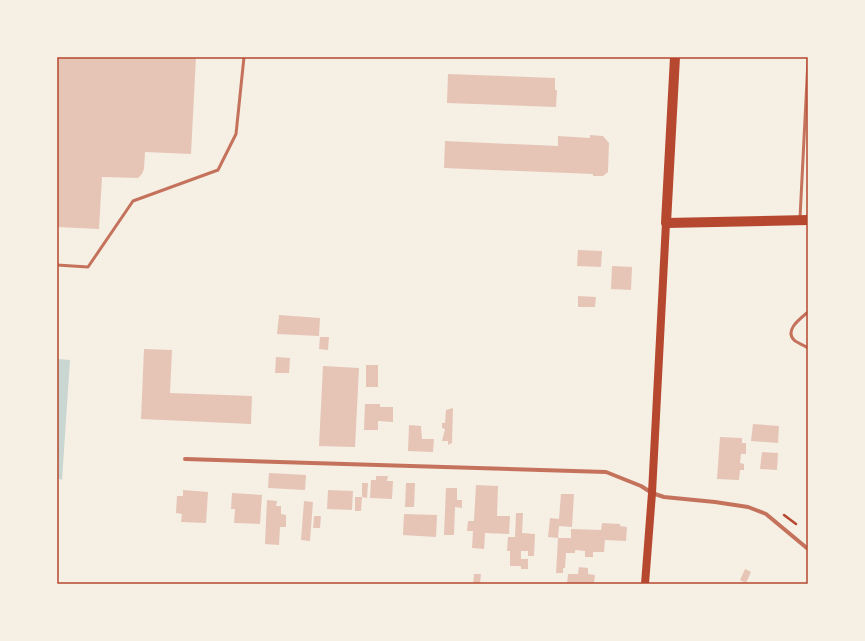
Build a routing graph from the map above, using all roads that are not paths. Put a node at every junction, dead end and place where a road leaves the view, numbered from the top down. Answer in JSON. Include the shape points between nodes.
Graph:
{"nodes":[{"id":1,"x":244,"y":57,"type":"edge"},
{"id":2,"x":675,"y":57,"type":"edge"},
{"id":3,"x":808,"y":60,"type":"edge"},
{"id":4,"x":804,"y":220,"type":"edge"},
{"id":5,"x":666,"y":223,"type":"junction"},
{"id":6,"x":57,"y":266,"type":"edge"},
{"id":7,"x":808,"y":312,"type":"edge"},
{"id":8,"x":808,"y":348,"type":"edge"},
{"id":9,"x":185,"y":459,"type":"dead end"},
{"id":10,"x":652,"y":493,"type":"junction"},
{"id":11,"x":808,"y":549,"type":"edge"},
{"id":12,"x":646,"y":584,"type":"edge"}],
"edges":[{"from":1,"to":6,"type":"lane","via":[[236,134],[218,170],[133,201],[88,267]]},
{"from":2,"to":5,"type":"main road"},
{"from":3,"to":4,"type":"lane"},
{"from":4,"to":5,"type":"main road"},
{"from":5,"to":10,"type":"main road"},
{"from":7,"to":8,"type":"lane","via":[[792,327],[791,335],[794,340]]},
{"from":9,"to":10,"type":"street","via":[[606,472]]},
{"from":10,"to":11,"type":"street","via":[[664,497],[748,507],[766,514]]},
{"from":10,"to":12,"type":"main road"}]}
